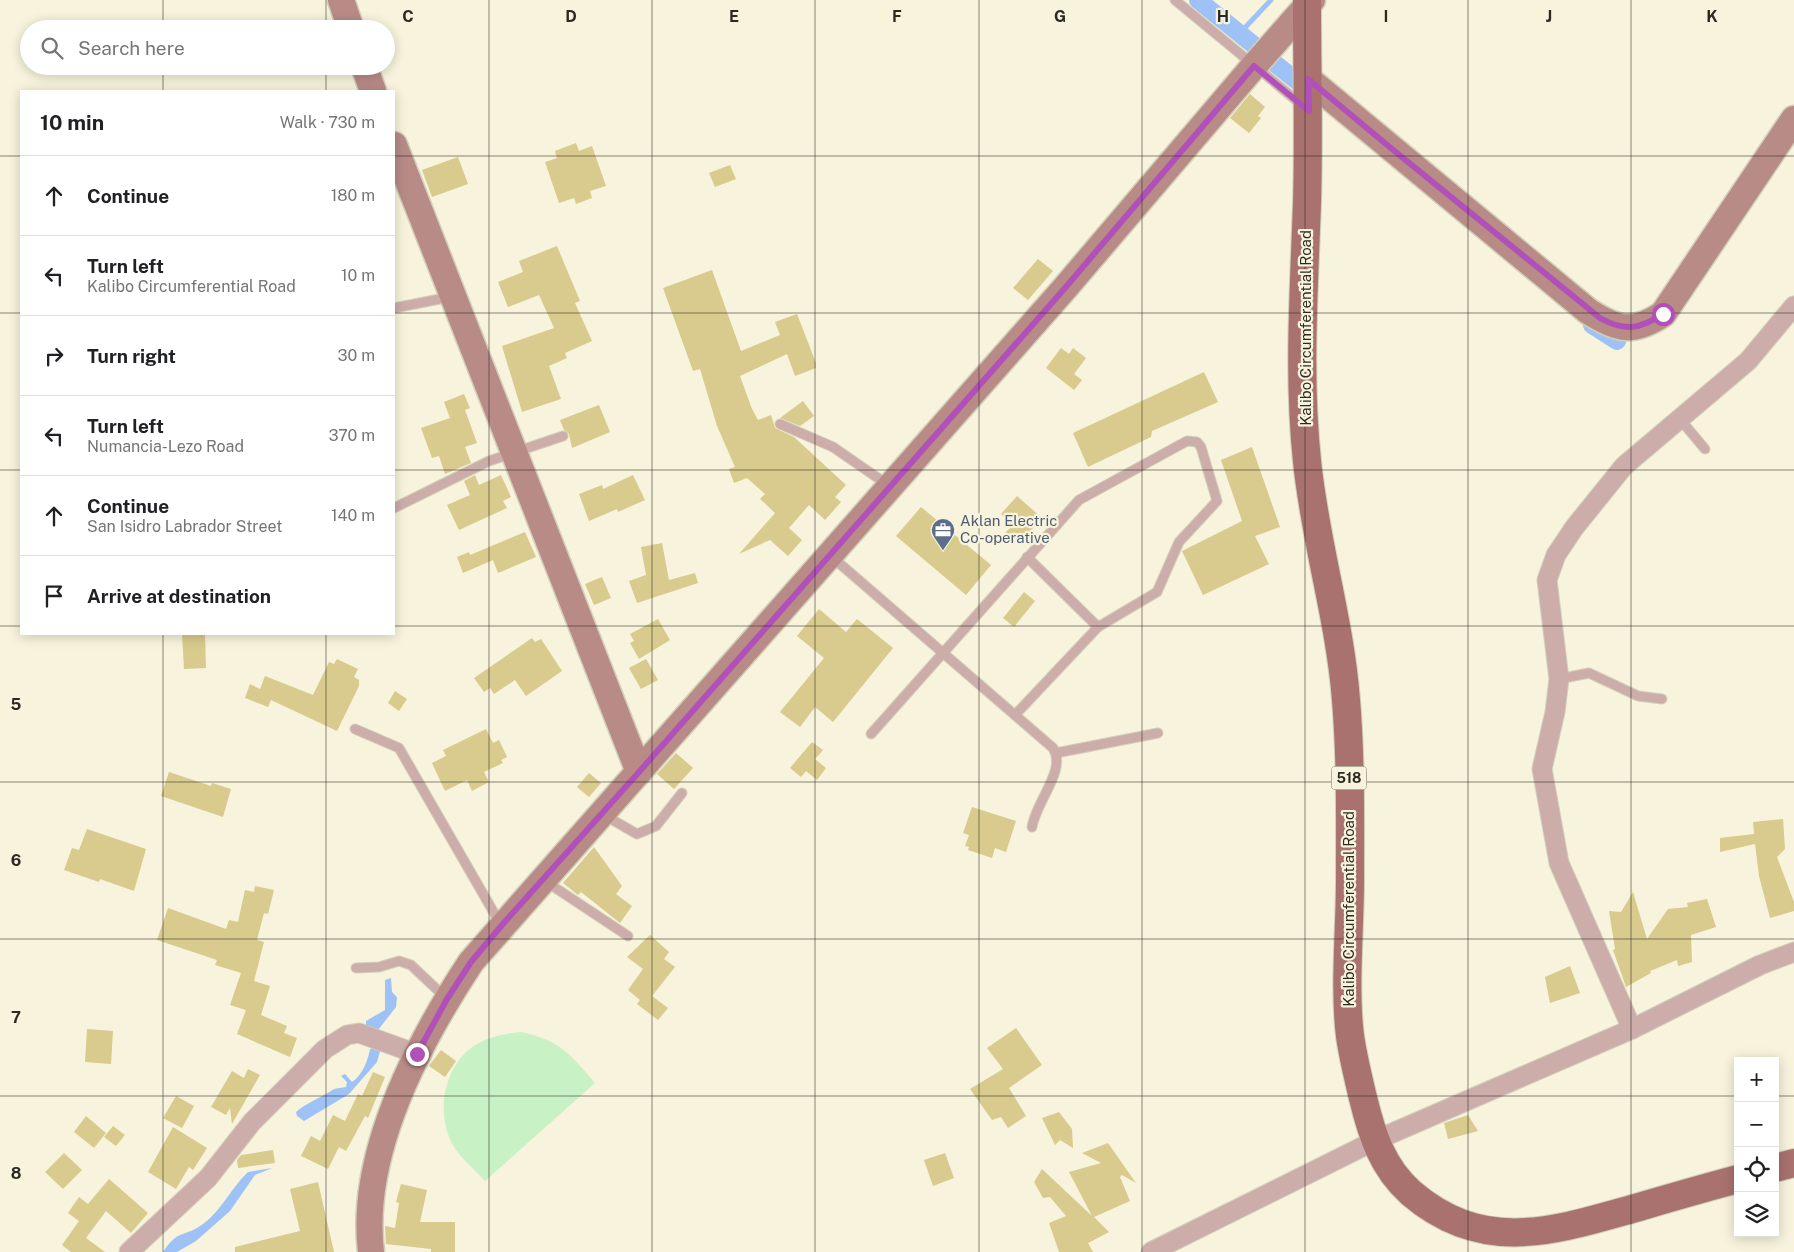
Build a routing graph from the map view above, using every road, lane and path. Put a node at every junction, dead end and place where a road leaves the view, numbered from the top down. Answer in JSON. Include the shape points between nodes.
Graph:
{"nodes":[{"id":1,"x":341,"y":0,"type":"edge"},
{"id":2,"x":1175,"y":0,"type":"edge"},
{"id":3,"x":1309,"y":2,"type":"edge"},
{"id":4,"x":348,"y":20,"type":"edge"},
{"id":5,"x":1254,"y":66,"type":"junction"},
{"id":6,"x":367,"y":75,"type":"edge"},
{"id":7,"x":1308,"y":79,"type":"junction"},
{"id":8,"x":373,"y":90,"type":"edge"},
{"id":9,"x":1309,"y":111,"type":"junction"},
{"id":10,"x":1794,"y":118,"type":"edge"},
{"id":11,"x":395,"y":148,"type":"edge"},
{"id":12,"x":453,"y":296,"type":"junction"},
{"id":13,"x":1794,"y":306,"type":"edge"},
{"id":14,"x":395,"y":308,"type":"edge"},
{"id":15,"x":1679,"y":418,"type":"junction"},
{"id":16,"x":780,"y":424,"type":"dead end"},
{"id":17,"x":563,"y":436,"type":"dead end"},
{"id":18,"x":1705,"y":450,"type":"dead end"},
{"id":19,"x":514,"y":451,"type":"junction"},
{"id":20,"x":890,"y":486,"type":"junction"},
{"id":21,"x":395,"y":508,"type":"edge"},
{"id":22,"x":830,"y":555,"type":"junction"},
{"id":23,"x":1027,"y":557,"type":"junction"},
{"id":24,"x":1098,"y":627,"type":"junction"},
{"id":25,"x":942,"y":652,"type":"junction"},
{"id":26,"x":1559,"y":679,"type":"junction"},
{"id":27,"x":1662,"y":699,"type":"dead end"},
{"id":28,"x":1014,"y":715,"type":"junction"},
{"id":29,"x":355,"y":729,"type":"dead end"},
{"id":30,"x":1158,"y":733,"type":"dead end"},
{"id":31,"x":871,"y":734,"type":"dead end"},
{"id":32,"x":1056,"y":753,"type":"junction"},
{"id":33,"x":639,"y":772,"type":"junction"},
{"id":34,"x":682,"y":793,"type":"dead end"},
{"id":35,"x":602,"y":814,"type":"junction"},
{"id":36,"x":1032,"y":827,"type":"dead end"},
{"id":37,"x":542,"y":880,"type":"junction"},
{"id":38,"x":502,"y":925,"type":"junction"},
{"id":39,"x":628,"y":936,"type":"dead end"},
{"id":40,"x":1794,"y":952,"type":"edge"},
{"id":41,"x":356,"y":968,"type":"dead end"},
{"id":42,"x":447,"y":999,"type":"junction"},
{"id":43,"x":1632,"y":1029,"type":"junction"},
{"id":44,"x":417,"y":1054,"type":"junction"},
{"id":45,"x":1374,"y":1141,"type":"junction"},
{"id":46,"x":1794,"y":1163,"type":"edge"},
{"id":47,"x":1779,"y":1167,"type":"edge"},
{"id":48,"x":1734,"y":1180,"type":"edge"},
{"id":49,"x":129,"y":1252,"type":"edge"},
{"id":50,"x":371,"y":1252,"type":"edge"},
{"id":51,"x":1151,"y":1252,"type":"edge"}],
"edges":[{"from":1,"to":4,"type":"main road"},
{"from":2,"to":5,"type":"lane"},
{"from":3,"to":5,"type":"main road"},
{"from":3,"to":7,"type":"main road","name":"Kalibo Circumferential Road","number":"518"},
{"from":5,"to":9,"type":"lane"},
{"from":5,"to":20,"type":"main road","via":[[1065,288]]},
{"from":6,"to":8,"type":"main road"},
{"from":7,"to":9,"type":"main road","name":"Kalibo Circumferential Road","number":"518"},
{"from":7,"to":10,"type":"main road","via":[[1588,311],[1620,326],[1646,325],[1663,314]]},
{"from":9,"to":45,"type":"main road","name":"Kalibo Circumferential Road","number":"518","via":[[1302,348],[1306,443],[1315,520],[1342,660],[1350,846],[1350,1035]]},
{"from":11,"to":12,"type":"main road"},
{"from":12,"to":14,"type":"lane"},
{"from":12,"to":19,"type":"main road"},
{"from":13,"to":15,"type":"street","via":[[1748,361]]},
{"from":15,"to":18,"type":"lane"},
{"from":15,"to":26,"type":"street","via":[[1624,466],[1556,555],[1547,580]]},
{"from":16,"to":20,"type":"lane","via":[[833,447]]},
{"from":17,"to":19,"type":"lane"},
{"from":19,"to":21,"type":"lane"},
{"from":19,"to":33,"type":"main road"},
{"from":20,"to":22,"type":"main road"},
{"from":22,"to":25,"type":"lane"},
{"from":22,"to":33,"type":"main road"},
{"from":23,"to":24,"type":"lane"},
{"from":23,"to":24,"type":"lane","via":[[1079,500],[1187,441],[1199,444],[1216,492],[1215,504],[1179,542],[1157,592]]},
{"from":23,"to":25,"type":"lane"},
{"from":24,"to":28,"type":"lane"},
{"from":25,"to":28,"type":"lane"},
{"from":25,"to":31,"type":"lane"},
{"from":26,"to":27,"type":"lane","via":[[1589,673],[1638,696]]},
{"from":26,"to":43,"type":"street","via":[[1542,769],[1559,863]]},
{"from":28,"to":32,"type":"lane"},
{"from":29,"to":38,"type":"lane","via":[[398,748]]},
{"from":30,"to":32,"type":"lane"},
{"from":32,"to":36,"type":"lane","via":[[1057,769],[1034,814]]},
{"from":33,"to":35,"type":"main road"},
{"from":34,"to":35,"type":"lane","via":[[656,826],[638,834]]},
{"from":35,"to":37,"type":"main road"},
{"from":37,"to":38,"type":"main road"},
{"from":37,"to":39,"type":"lane"},
{"from":38,"to":42,"type":"main road","via":[[471,962]]},
{"from":40,"to":43,"type":"street","via":[[1760,965]]},
{"from":41,"to":42,"type":"lane","via":[[400,961],[411,965]]},
{"from":42,"to":44,"type":"main road"},
{"from":43,"to":45,"type":"street"},
{"from":44,"to":49,"type":"street","via":[[359,1033],[347,1034],[325,1049],[252,1122],[208,1178]]},
{"from":44,"to":50,"type":"main road","via":[[399,1096],[375,1180],[370,1216]]},
{"from":45,"to":48,"type":"main road","name":"Kalibo Circumferential Road","number":"518","via":[[1387,1167],[1433,1210],[1460,1224],[1492,1232],[1554,1231]]},
{"from":45,"to":51,"type":"street"},
{"from":46,"to":47,"type":"main road"}]}
